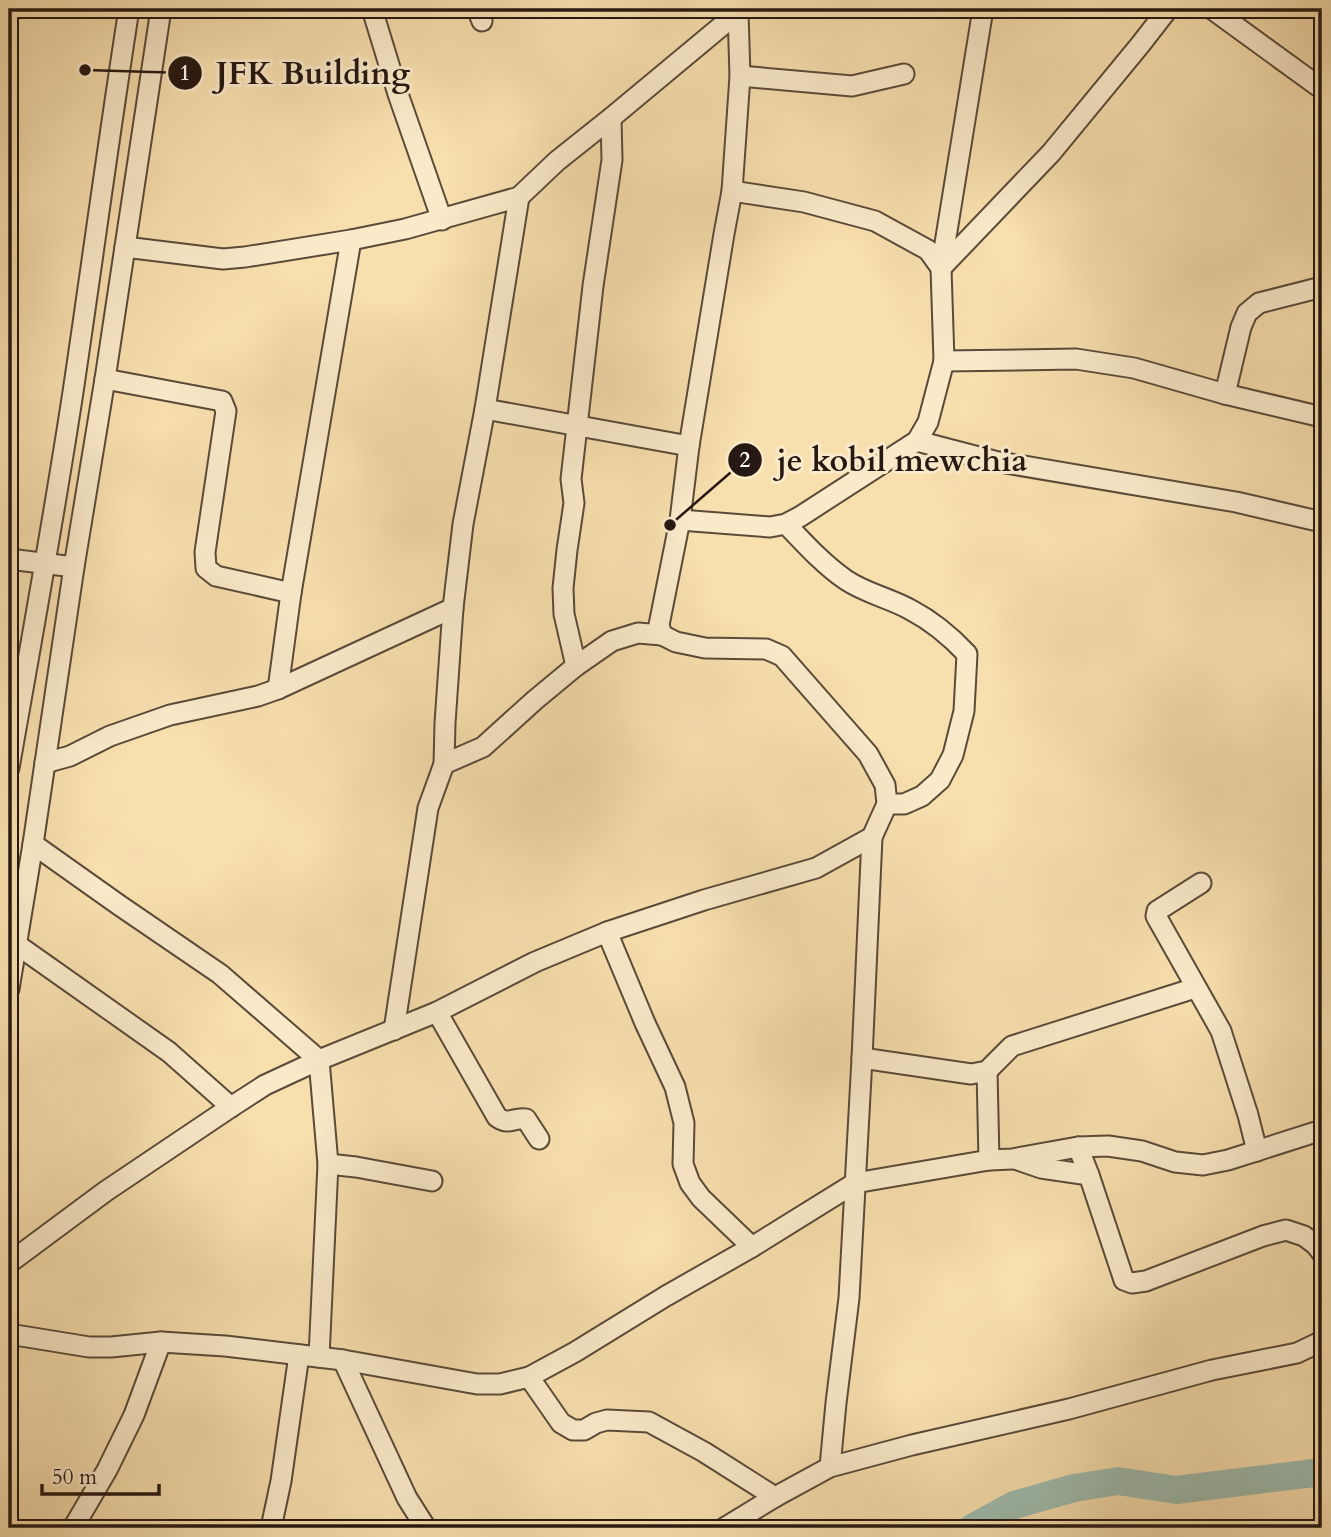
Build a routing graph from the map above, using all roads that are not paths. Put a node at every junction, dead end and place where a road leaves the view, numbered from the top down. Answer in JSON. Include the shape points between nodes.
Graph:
{"nodes":[{"id":1,"x":129,"y":9,"type":"edge"},
{"id":2,"x":160,"y":9,"type":"edge"},
{"id":3,"x":372,"y":9,"type":"edge"},
{"id":4,"x":983,"y":9,"type":"edge"},
{"id":5,"x":1167,"y":9,"type":"edge"},
{"id":6,"x":1212,"y":9,"type":"edge"},
{"id":7,"x":739,"y":10,"type":"edge"},
{"id":8,"x":904,"y":74,"type":"dead end"},
{"id":9,"x":740,"y":76,"type":"junction"},
{"id":10,"x":1322,"y":89,"type":"edge"},
{"id":11,"x":611,"y":118,"type":"junction"},
{"id":12,"x":732,"y":191,"type":"junction"},
{"id":13,"x":519,"y":197,"type":"junction"},
{"id":14,"x":442,"y":219,"type":"junction"},
{"id":15,"x":351,"y":240,"type":"junction"},
{"id":16,"x":125,"y":247,"type":"junction"},
{"id":17,"x":941,"y":268,"type":"junction"},
{"id":18,"x":1322,"y":287,"type":"edge"},
{"id":19,"x":944,"y":361,"type":"junction"},
{"id":20,"x":105,"y":379,"type":"junction"},
{"id":21,"x":1225,"y":394,"type":"junction"},
{"id":22,"x":485,"y":409,"type":"junction"},
{"id":23,"x":1322,"y":417,"type":"edge"},
{"id":24,"x":578,"y":424,"type":"junction"},
{"id":25,"x":917,"y":441,"type":"junction"},
{"id":26,"x":689,"y":446,"type":"junction"},
{"id":27,"x":680,"y":520,"type":"junction"},
{"id":28,"x":1322,"y":522,"type":"edge"},
{"id":29,"x":786,"y":524,"type":"junction"},
{"id":30,"x":9,"y":559,"type":"edge"},
{"id":31,"x":45,"y":564,"type":"junction"},
{"id":32,"x":74,"y":567,"type":"junction"},
{"id":33,"x":291,"y":593,"type":"junction"},
{"id":34,"x":453,"y":608,"type":"junction"},
{"id":35,"x":662,"y":635,"type":"junction"},
{"id":36,"x":576,"y":666,"type":"junction"},
{"id":37,"x":278,"y":689,"type":"junction"},
{"id":38,"x":45,"y":762,"type":"junction"},
{"id":39,"x":444,"y":764,"type":"junction"},
{"id":40,"x":9,"y":768,"type":"edge"},
{"id":41,"x":887,"y":804,"type":"junction"},
{"id":42,"x":872,"y":837,"type":"junction"},
{"id":43,"x":33,"y":844,"type":"junction"},
{"id":44,"x":1200,"y":883,"type":"dead end"},
{"id":45,"x":607,"y":932,"type":"junction"},
{"id":46,"x":16,"y":944,"type":"junction"},
{"id":47,"x":1195,"y":988,"type":"junction"},
{"id":48,"x":9,"y":989,"type":"edge"},
{"id":49,"x":437,"y":1012,"type":"junction"},
{"id":50,"x":394,"y":1030,"type":"junction"},
{"id":51,"x":862,"y":1058,"type":"junction"},
{"id":52,"x":318,"y":1060,"type":"junction"},
{"id":53,"x":987,"y":1071,"type":"junction"},
{"id":54,"x":231,"y":1107,"type":"junction"},
{"id":55,"x":1322,"y":1130,"type":"edge"},
{"id":56,"x":539,"y":1139,"type":"dead end"},
{"id":57,"x":1078,"y":1147,"type":"junction"},
{"id":58,"x":1257,"y":1151,"type":"junction"},
{"id":59,"x":1012,"y":1158,"type":"junction"},
{"id":60,"x":989,"y":1160,"type":"junction"},
{"id":61,"x":328,"y":1164,"type":"junction"},
{"id":62,"x":1089,"y":1175,"type":"junction"},
{"id":63,"x":432,"y":1181,"type":"dead end"},
{"id":64,"x":856,"y":1183,"type":"junction"},
{"id":65,"x":752,"y":1247,"type":"junction"},
{"id":66,"x":1322,"y":1253,"type":"edge"},
{"id":67,"x":9,"y":1263,"type":"edge"},
{"id":68,"x":9,"y":1334,"type":"edge"},
{"id":69,"x":1322,"y":1341,"type":"edge"},
{"id":70,"x":161,"y":1342,"type":"junction"},
{"id":71,"x":1322,"y":1351,"type":"edge"},
{"id":72,"x":1297,"y":1353,"type":"junction"},
{"id":73,"x":309,"y":1356,"type":"junction"},
{"id":74,"x":343,"y":1360,"type":"junction"},
{"id":75,"x":529,"y":1377,"type":"junction"},
{"id":76,"x":830,"y":1468,"type":"junction"},
{"id":77,"x":775,"y":1497,"type":"junction"},
{"id":78,"x":73,"y":1528,"type":"edge"},
{"id":79,"x":271,"y":1528,"type":"edge"},
{"id":80,"x":426,"y":1528,"type":"edge"},
{"id":81,"x":724,"y":1528,"type":"edge"}],
"edges":[{"from":1,"to":31,"type":"street"},
{"from":2,"to":16,"type":"street"},
{"from":3,"to":14,"type":"street"},
{"from":4,"to":17,"type":"street"},
{"from":5,"to":17,"type":"street","via":[[1051,153]]},
{"from":6,"to":10,"type":"street"},
{"from":7,"to":9,"type":"street"},
{"from":7,"to":11,"type":"street"},
{"from":8,"to":9,"type":"street","via":[[852,86]]},
{"from":9,"to":12,"type":"street"},
{"from":11,"to":13,"type":"street"},
{"from":11,"to":24,"type":"street","via":[[611,160]]},
{"from":12,"to":17,"type":"street","via":[[804,202],[874,221],[928,250]]},
{"from":12,"to":26,"type":"street"},
{"from":13,"to":14,"type":"street"},
{"from":13,"to":22,"type":"street"},
{"from":14,"to":15,"type":"street"},
{"from":15,"to":16,"type":"street","via":[[223,259]]},
{"from":15,"to":33,"type":"street"},
{"from":16,"to":20,"type":"street"},
{"from":17,"to":19,"type":"street"},
{"from":18,"to":21,"type":"street","via":[[1259,303],[1247,313]]},
{"from":19,"to":21,"type":"street","via":[[1076,359],[1135,368]]},
{"from":19,"to":25,"type":"street","via":[[928,422]]},
{"from":20,"to":32,"type":"street"},
{"from":20,"to":33,"type":"street","via":[[222,401],[226,411],[206,568],[216,576]]},
{"from":21,"to":23,"type":"street"},
{"from":22,"to":24,"type":"street"},
{"from":22,"to":34,"type":"street"},
{"from":24,"to":26,"type":"street"},
{"from":24,"to":36,"type":"street","via":[[563,588]]},
{"from":25,"to":28,"type":"street","via":[[994,461],[1237,502]]},
{"from":25,"to":29,"type":"street"},
{"from":26,"to":27,"type":"street"},
{"from":27,"to":29,"type":"street","via":[[770,527]]},
{"from":27,"to":35,"type":"street","via":[[659,625]]},
{"from":29,"to":41,"type":"street","via":[[845,579],[911,610],[951,636],[967,654],[964,711],[953,755],[940,780],[922,796],[904,804]]},
{"from":30,"to":31,"type":"street"},
{"from":31,"to":32,"type":"street"},
{"from":31,"to":40,"type":"street"},
{"from":32,"to":38,"type":"street"},
{"from":33,"to":37,"type":"street"},
{"from":34,"to":37,"type":"street"},
{"from":34,"to":39,"type":"street"},
{"from":35,"to":36,"type":"street","via":[[638,633],[612,641]]},
{"from":35,"to":41,"type":"street","via":[[705,648],[766,649],[782,656],[868,754],[885,785]]},
{"from":36,"to":39,"type":"street","via":[[483,747]]},
{"from":37,"to":38,"type":"street","via":[[170,715]]},
{"from":38,"to":43,"type":"street"},
{"from":39,"to":50,"type":"street","via":[[428,808]]},
{"from":41,"to":42,"type":"street"},
{"from":42,"to":45,"type":"street","via":[[816,868]]},
{"from":42,"to":51,"type":"street"},
{"from":43,"to":46,"type":"street"},
{"from":43,"to":52,"type":"street","via":[[220,974]]},
{"from":44,"to":47,"type":"street","via":[[1164,905],[1156,916]]},
{"from":45,"to":49,"type":"street","via":[[535,962]]},
{"from":45,"to":65,"type":"street","via":[[675,1087],[690,1183]]},
{"from":46,"to":48,"type":"street"},
{"from":46,"to":54,"type":"street","via":[[169,1052]]},
{"from":47,"to":53,"type":"street","via":[[1012,1046]]},
{"from":47,"to":58,"type":"street","via":[[1221,1031]]},
{"from":49,"to":50,"type":"street"},
{"from":49,"to":56,"type":"street","via":[[497,1117],[509,1122],[526,1119]]},
{"from":50,"to":52,"type":"street"},
{"from":51,"to":53,"type":"street","via":[[971,1074]]},
{"from":51,"to":64,"type":"street"},
{"from":52,"to":54,"type":"street"},
{"from":52,"to":61,"type":"street"},
{"from":53,"to":60,"type":"street"},
{"from":54,"to":67,"type":"street"},
{"from":55,"to":58,"type":"street"},
{"from":57,"to":58,"type":"street","via":[[1142,1151],[1203,1166]]},
{"from":57,"to":59,"type":"street"},
{"from":57,"to":62,"type":"street"},
{"from":59,"to":60,"type":"street"},
{"from":59,"to":62,"type":"street","via":[[1041,1168]]},
{"from":60,"to":64,"type":"street"},
{"from":61,"to":63,"type":"street"},
{"from":61,"to":73,"type":"street"},
{"from":62,"to":66,"type":"street","via":[[1124,1280],[1132,1283],[1286,1230],[1304,1236]]},
{"from":64,"to":65,"type":"street"},
{"from":64,"to":76,"type":"street"},
{"from":65,"to":75,"type":"street"},
{"from":68,"to":70,"type":"street","via":[[89,1347]]},
{"from":69,"to":72,"type":"street"},
{"from":70,"to":73,"type":"street"},
{"from":70,"to":78,"type":"street","via":[[134,1415]]},
{"from":71,"to":72,"type":"street"},
{"from":72,"to":76,"type":"street","via":[[1212,1370]]},
{"from":73,"to":74,"type":"street"},
{"from":73,"to":79,"type":"street"},
{"from":74,"to":75,"type":"street","via":[[477,1384]]},
{"from":74,"to":80,"type":"street","via":[[407,1498]]},
{"from":75,"to":77,"type":"street","via":[[561,1423],[573,1430],[607,1420],[649,1422]]},
{"from":76,"to":77,"type":"street"},
{"from":77,"to":81,"type":"street"}]}
